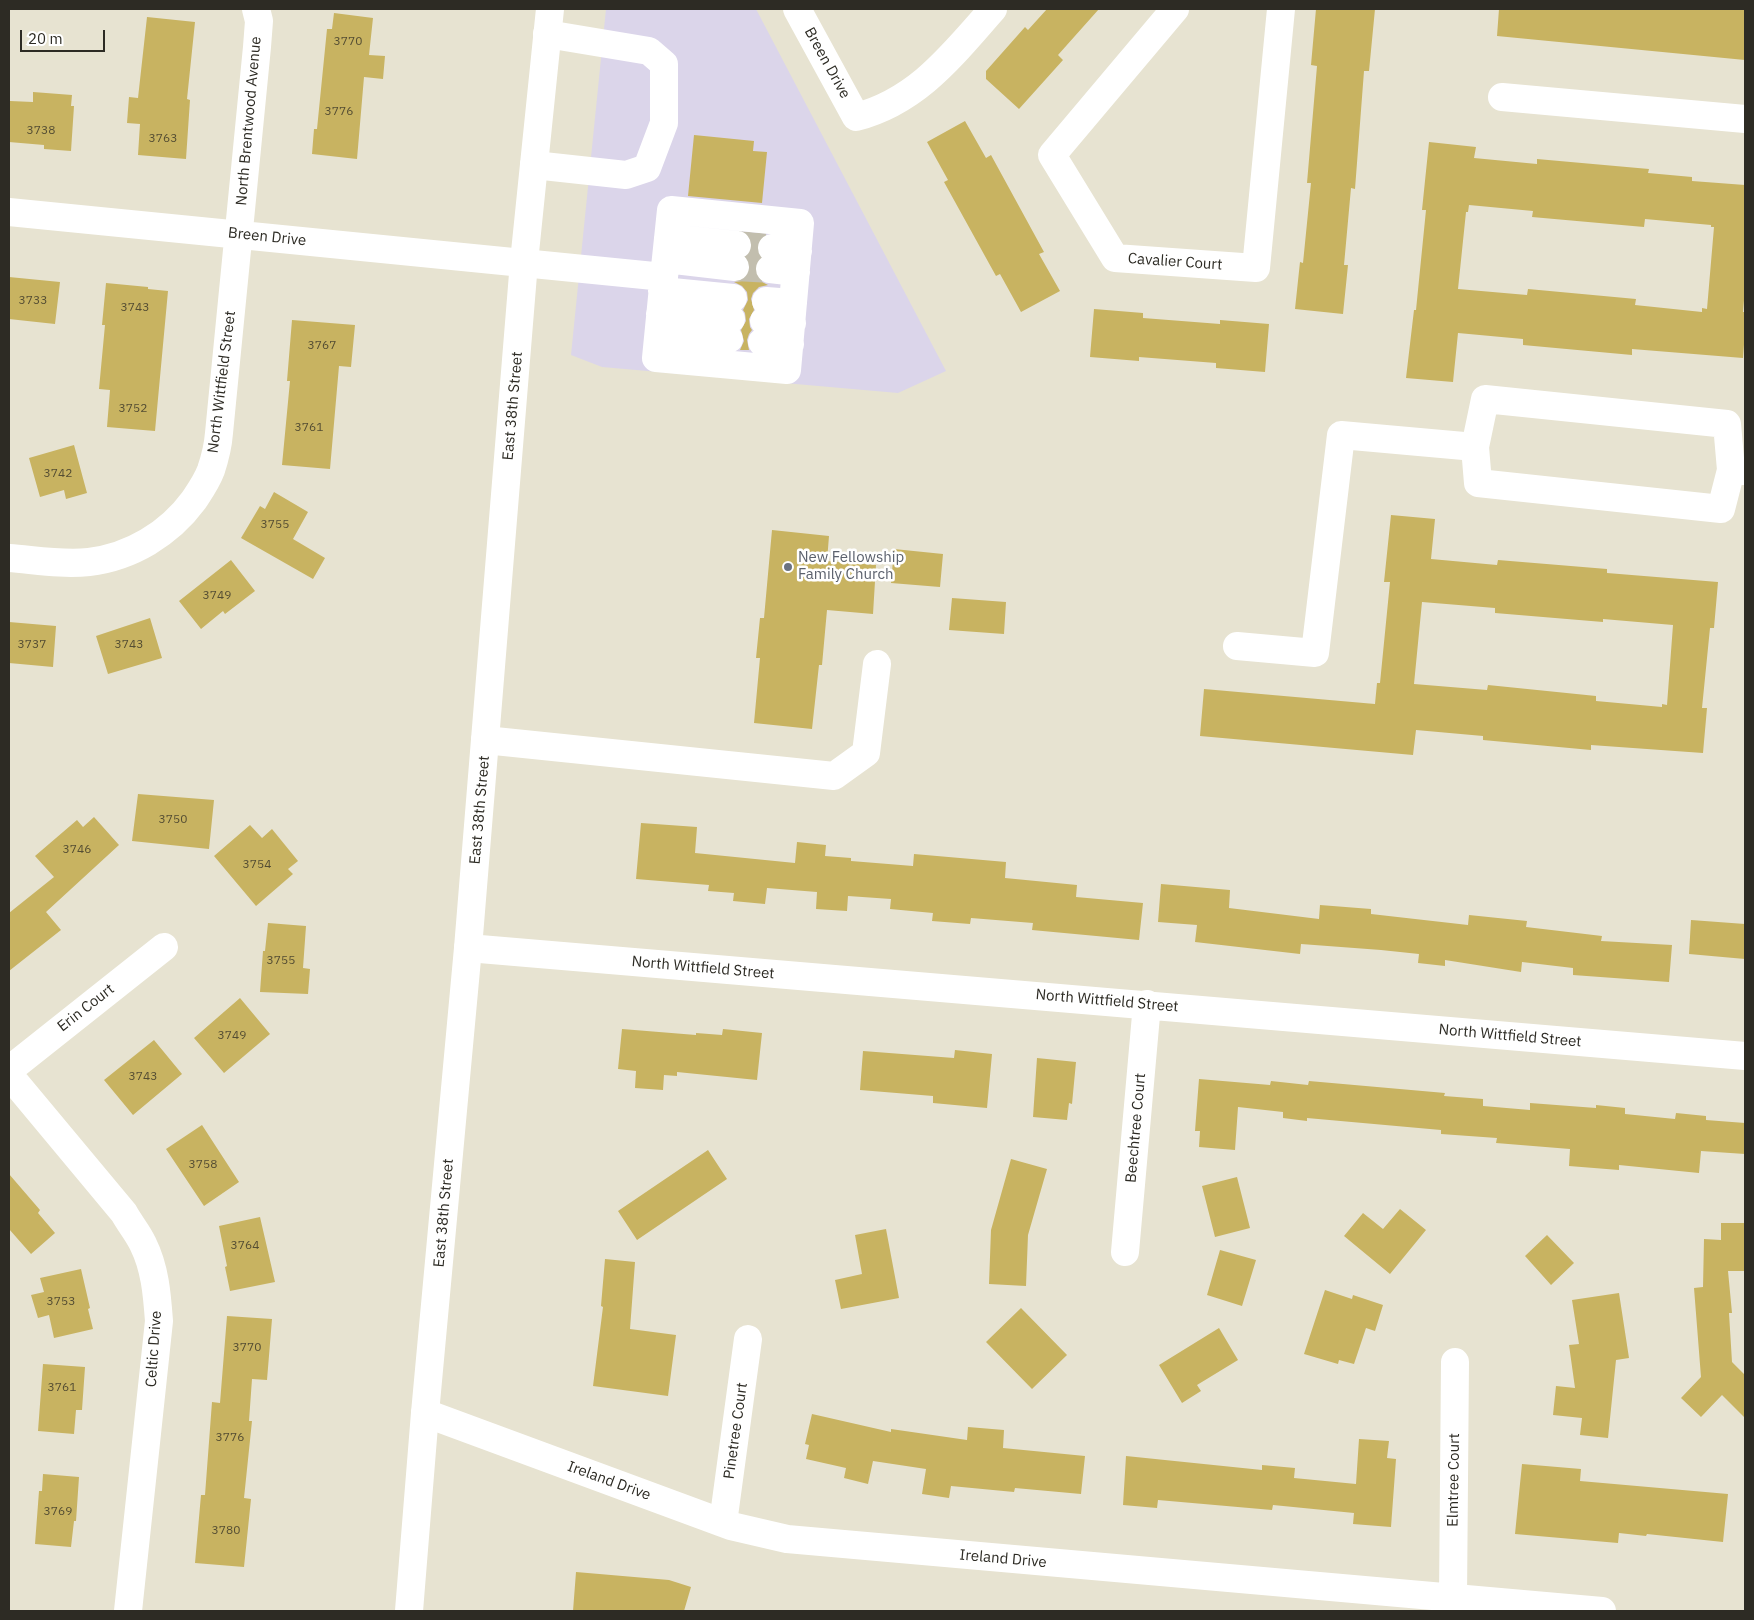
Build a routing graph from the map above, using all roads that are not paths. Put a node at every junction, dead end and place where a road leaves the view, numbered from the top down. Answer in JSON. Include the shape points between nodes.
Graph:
{"nodes":[{"id":1,"x":256,"y":9,"type":"edge"},
{"id":2,"x":797,"y":9,"type":"edge"},
{"id":3,"x":993,"y":9,"type":"edge"},
{"id":4,"x":1175,"y":9,"type":"edge"},
{"id":5,"x":1281,"y":9,"type":"edge"},
{"id":6,"x":549,"y":21,"type":"edge"},
{"id":7,"x":1502,"y":97,"type":"dead end"},
{"id":8,"x":1745,"y":119,"type":"edge"},
{"id":9,"x":534,"y":165,"type":"junction"},
{"id":10,"x":9,"y":212,"type":"edge"},
{"id":11,"x":238,"y":234,"type":"junction"},
{"id":12,"x":736,"y":256,"type":"tunnel mouth"},
{"id":13,"x":524,"y":262,"type":"junction"},
{"id":14,"x":663,"y":285,"type":"junction"},
{"id":15,"x":792,"y":324,"type":"junction"},
{"id":16,"x":1475,"y":447,"type":"junction"},
{"id":17,"x":1738,"y":470,"type":"edge"},
{"id":18,"x":9,"y":558,"type":"edge"},
{"id":19,"x":1237,"y":646,"type":"dead end"},
{"id":20,"x":877,"y":664,"type":"dead end"},
{"id":21,"x":485,"y":740,"type":"junction"},
{"id":22,"x":164,"y":947,"type":"dead end"},
{"id":23,"x":468,"y":948,"type":"junction"},
{"id":24,"x":1147,"y":1004,"type":"junction"},
{"id":25,"x":1745,"y":1056,"type":"edge"},
{"id":26,"x":9,"y":1070,"type":"edge"},
{"id":27,"x":9,"y":1075,"type":"edge"},
{"id":28,"x":1125,"y":1252,"type":"dead end"},
{"id":29,"x":748,"y":1339,"type":"dead end"},
{"id":30,"x":1455,"y":1362,"type":"dead end"},
{"id":31,"x":425,"y":1414,"type":"junction"},
{"id":32,"x":723,"y":1523,"type":"junction"},
{"id":33,"x":1453,"y":1598,"type":"junction"},
{"id":34,"x":128,"y":1611,"type":"edge"},
{"id":35,"x":409,"y":1611,"type":"edge"},
{"id":36,"x":1602,"y":1611,"type":"edge"}],
"edges":[{"from":1,"to":11,"type":"street","name":"North Brentwood Avenue","via":[[258,48]]},
{"from":2,"to":3,"type":"street","name":"Breen Drive","via":[[856,117],[897,101],[922,84],[939,70]]},
{"from":4,"to":5,"type":"street","name":"Cavalier Court","via":[[1052,155],[1115,258],[1256,268]]},
{"from":6,"to":9,"type":"street","name":"East 38th Street"},
{"from":6,"to":9,"type":"street","via":[[648,51],[664,64],[664,123],[646,168],[626,175]]},
{"from":7,"to":8,"type":"street"},
{"from":9,"to":13,"type":"street","name":"East 38th Street"},
{"from":10,"to":11,"type":"street","name":"Breen Drive"},
{"from":11,"to":13,"type":"street","name":"Breen Drive"},
{"from":11,"to":18,"type":"street","name":"North Wittfield Street","via":[[217,447],[210,472],[197,495],[172,526],[138,548],[113,557],[74,563]]},
{"from":12,"to":14,"type":"street"},
{"from":13,"to":14,"type":"street","name":"Breen Drive"},
{"from":13,"to":21,"type":"street","name":"East 38th Street"},
{"from":14,"to":14,"type":"street","via":[[731,319]]},
{"from":14,"to":15,"type":"street","via":[[656,358],[787,370]]},
{"from":14,"to":15,"type":"street","via":[[671,210],[800,223],[784,260]]},
{"from":15,"to":15,"type":"street","via":[[764,321]]},
{"from":16,"to":17,"type":"street","via":[[1478,483],[1721,508]]},
{"from":16,"to":17,"type":"street","via":[[1485,399],[1727,424]]},
{"from":16,"to":19,"type":"street","via":[[1341,435],[1315,653]]},
{"from":20,"to":21,"type":"street","via":[[866,753],[834,776]]},
{"from":21,"to":23,"type":"street","name":"East 38th Street"},
{"from":22,"to":26,"type":"street","name":"Erin Court"},
{"from":23,"to":24,"type":"street","name":"North Wittfield Street"},
{"from":23,"to":31,"type":"street","name":"East 38th Street"},
{"from":24,"to":25,"type":"street","name":"North Wittfield Street"},
{"from":24,"to":28,"type":"street","name":"Beechtree Court"},
{"from":27,"to":34,"type":"street","name":"Celtic Drive","via":[[124,1213],[147,1253],[156,1286],[158,1321]]},
{"from":29,"to":32,"type":"street","name":"Pinetree Court"},
{"from":30,"to":33,"type":"street","name":"Elmtree Court"},
{"from":31,"to":32,"type":"street","name":"Ireland Drive"},
{"from":31,"to":35,"type":"street","name":"East 38th Street"},
{"from":32,"to":33,"type":"street","name":"Ireland Drive","via":[[814,1543]]},
{"from":33,"to":36,"type":"street","name":"Ireland Drive"}]}
